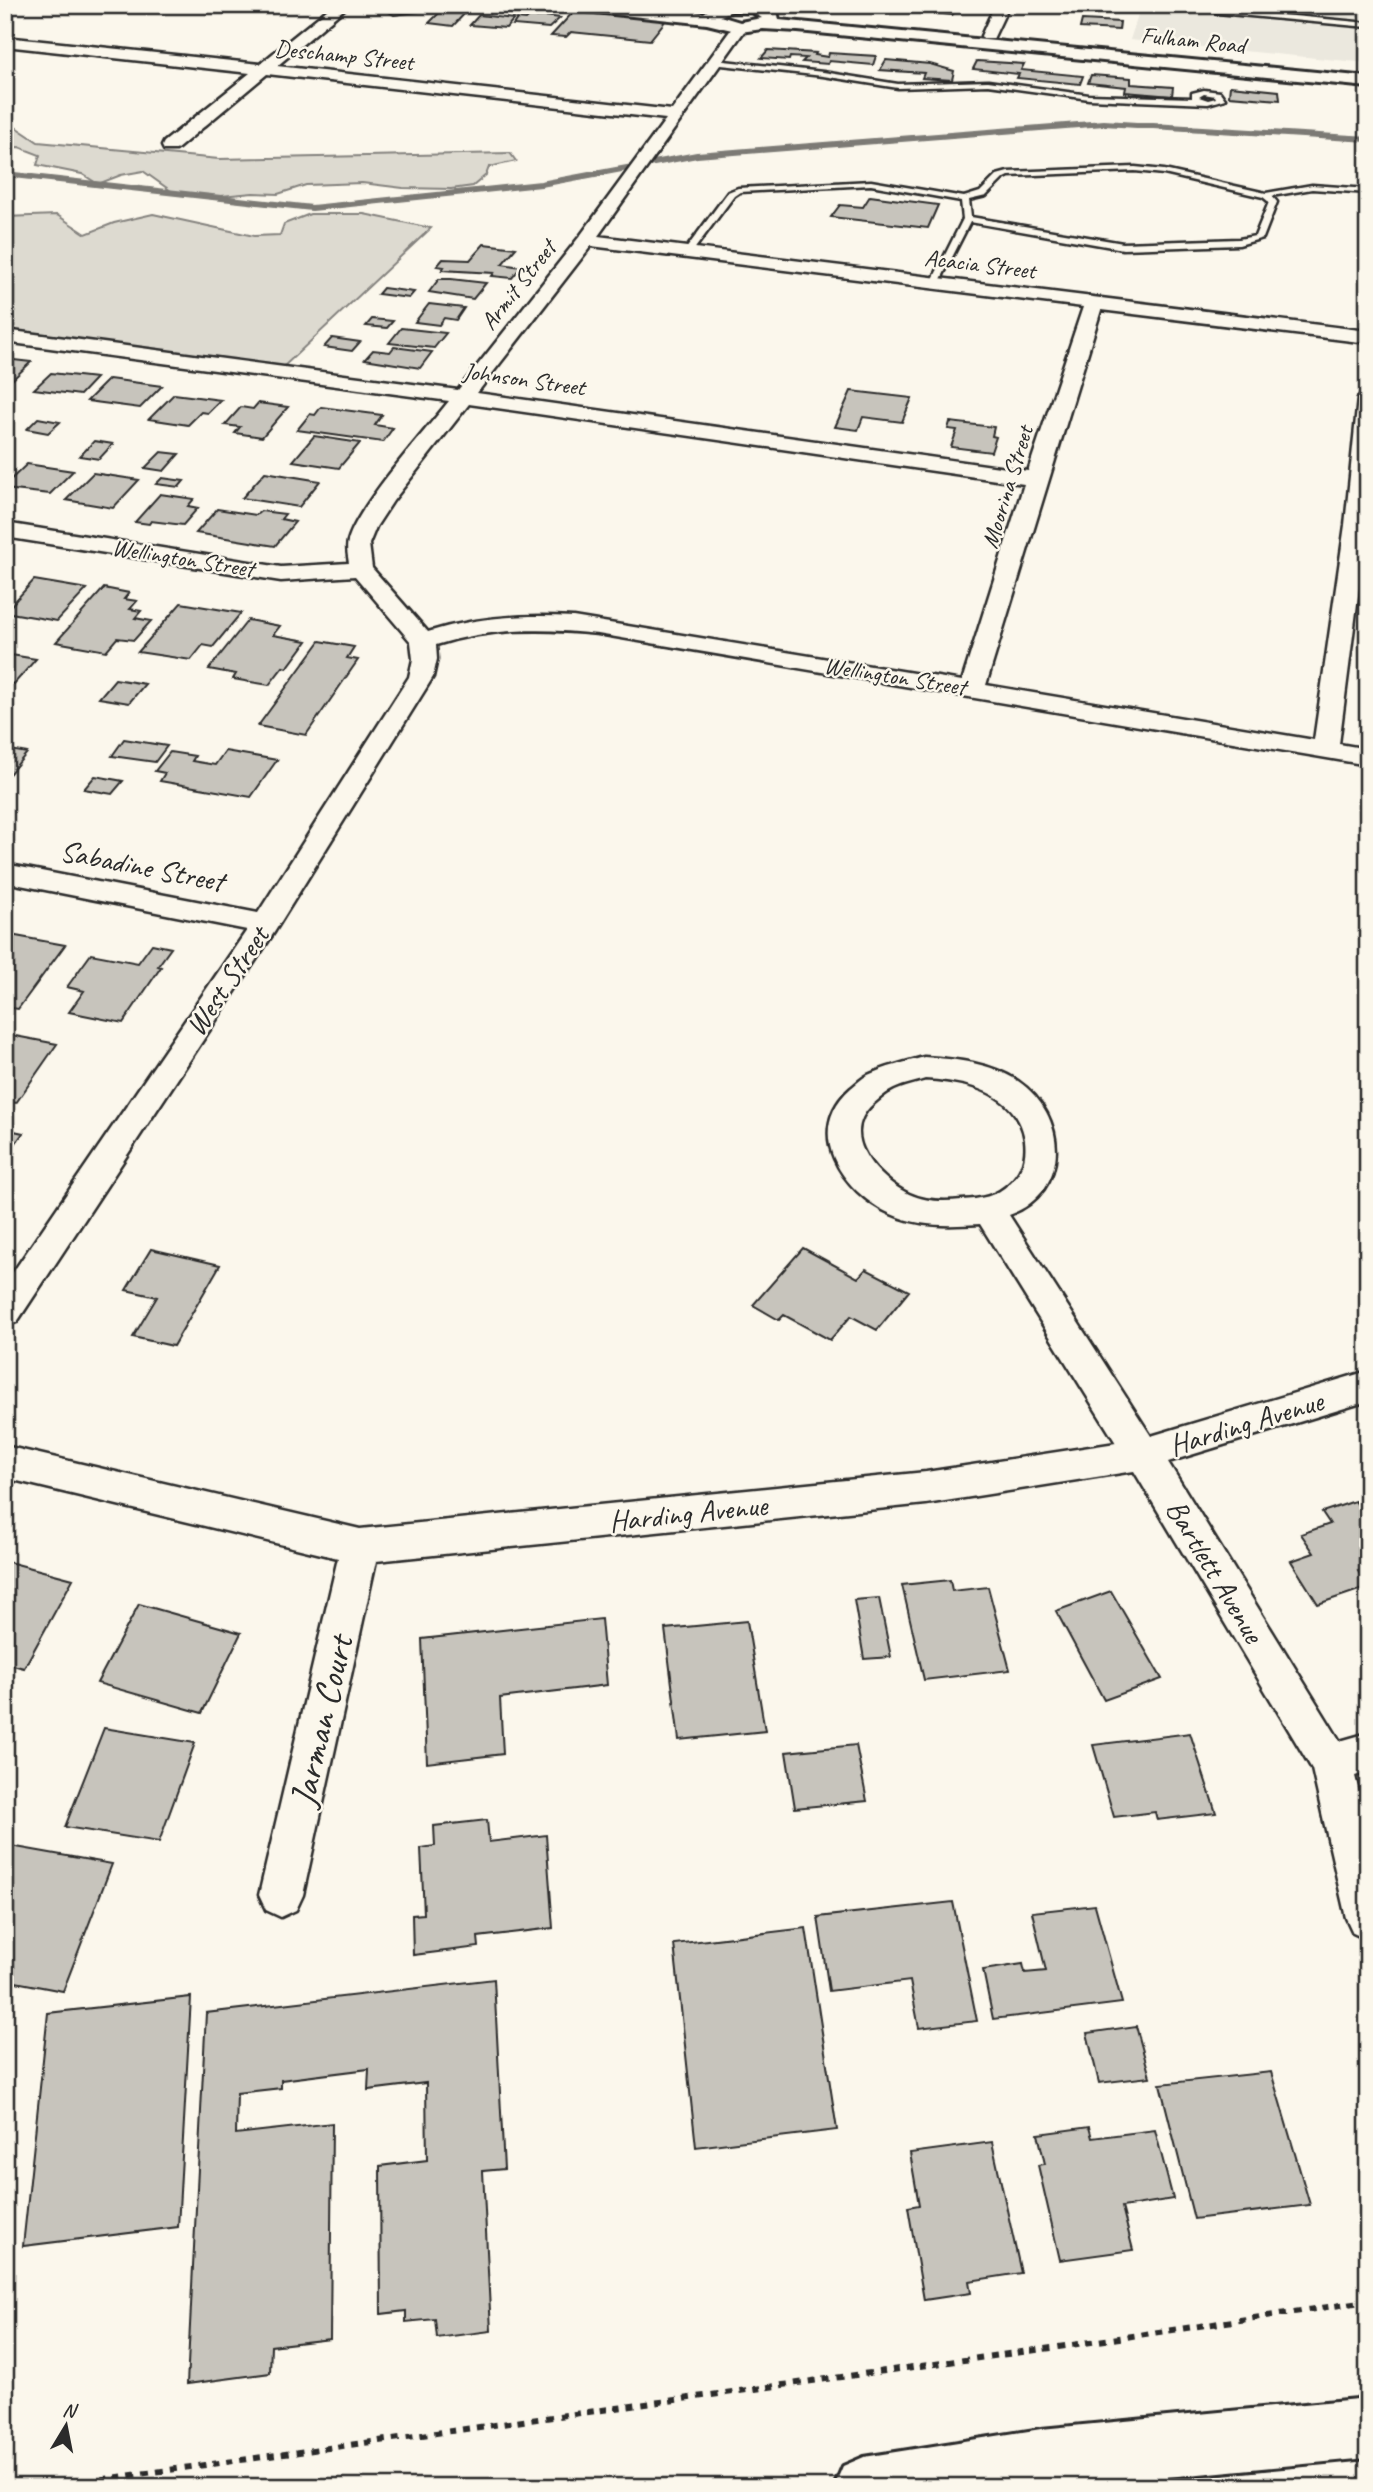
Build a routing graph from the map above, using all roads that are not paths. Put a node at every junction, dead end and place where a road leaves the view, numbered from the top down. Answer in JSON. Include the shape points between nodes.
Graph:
{"nodes":[{"id":1,"x":342,"y":5,"type":"edge"},
{"id":2,"x":576,"y":5,"type":"edge"},
{"id":3,"x":648,"y":5,"type":"edge"},
{"id":4,"x":1002,"y":5,"type":"edge"},
{"id":5,"x":1218,"y":5,"type":"edge"},
{"id":6,"x":741,"y":6,"type":"edge"},
{"id":7,"x":716,"y":14,"type":"junction"},
{"id":8,"x":767,"y":19,"type":"junction"},
{"id":9,"x":1368,"y":24,"type":"edge"},
{"id":10,"x":740,"y":27,"type":"junction"},
{"id":11,"x":988,"y":36,"type":"junction"},
{"id":12,"x":5,"y":41,"type":"edge"},
{"id":13,"x":715,"y":62,"type":"junction"},
{"id":14,"x":265,"y":69,"type":"junction"},
{"id":15,"x":1368,"y":74,"type":"edge"},
{"id":16,"x":1368,"y":82,"type":"edge"},
{"id":17,"x":1200,"y":100,"type":"dead end"},
{"id":18,"x":677,"y":115,"type":"junction"},
{"id":19,"x":657,"y":142,"type":"joint"},
{"id":20,"x":170,"y":146,"type":"dead end"},
{"id":21,"x":1368,"y":191,"type":"edge"},
{"id":22,"x":1266,"y":195,"type":"junction"},
{"id":23,"x":964,"y":199,"type":"junction"},
{"id":24,"x":967,"y":219,"type":"junction"},
{"id":25,"x":586,"y":240,"type":"junction"},
{"id":26,"x":687,"y":253,"type":"junction"},
{"id":27,"x":935,"y":283,"type":"junction"},
{"id":28,"x":1094,"y":302,"type":"junction"},
{"id":29,"x":5,"y":336,"type":"edge"},
{"id":30,"x":1368,"y":337,"type":"edge"},
{"id":31,"x":465,"y":397,"type":"junction"},
{"id":32,"x":1368,"y":398,"type":"edge"},
{"id":33,"x":1035,"y":479,"type":"junction"},
{"id":34,"x":1362,"y":526,"type":"edge"},
{"id":35,"x":5,"y":530,"type":"edge"},
{"id":36,"x":361,"y":569,"type":"junction"},
{"id":37,"x":422,"y":641,"type":"junction"},
{"id":38,"x":972,"y":689,"type":"junction"},
{"id":39,"x":1325,"y":750,"type":"junction"},
{"id":40,"x":1368,"y":757,"type":"edge"},
{"id":41,"x":5,"y":873,"type":"edge"},
{"id":42,"x":265,"y":924,"type":"junction"},
{"id":43,"x":988,"y":1210,"type":"junction"},
{"id":44,"x":5,"y":1312,"type":"edge"},
{"id":45,"x":1368,"y":1386,"type":"edge"},
{"id":46,"x":1143,"y":1454,"type":"junction"},
{"id":47,"x":5,"y":1462,"type":"edge"},
{"id":48,"x":360,"y":1546,"type":"junction"},
{"id":49,"x":1350,"y":1758,"type":"edge"},
{"id":50,"x":281,"y":1895,"type":"dead end"},
{"id":51,"x":1368,"y":1919,"type":"edge"},
{"id":52,"x":1368,"y":2428,"type":"edge"},
{"id":53,"x":864,"y":2487,"type":"edge"}],
"edges":[{"from":1,"to":14,"type":"street"},
{"from":2,"to":7,"type":"street"},
{"from":3,"to":7,"type":"street"},
{"from":4,"to":11,"type":"street"},
{"from":5,"to":9,"type":"lane","via":[[1217,11]]},
{"from":6,"to":7,"type":"street"},
{"from":6,"to":8,"type":"street","via":[[756,7]]},
{"from":7,"to":10,"type":"street","via":[[720,24]]},
{"from":8,"to":10,"type":"street"},
{"from":8,"to":11,"type":"street","name":"Fulham Road"},
{"from":8,"to":16,"type":"street","name":"Fulham Road"},
{"from":10,"to":13,"type":"street","name":"Armit Street"},
{"from":11,"to":15,"type":"street","name":"Fulham Road"},
{"from":12,"to":14,"type":"street","name":"Deschamp Street"},
{"from":13,"to":17,"type":"lane","via":[[898,86],[988,83],[1089,97]]},
{"from":13,"to":18,"type":"street","name":"Armit Street"},
{"from":14,"to":18,"type":"street","name":"Deschamp Street"},
{"from":14,"to":20,"type":"street"},
{"from":18,"to":19,"type":"street","name":"Armit Street"},
{"from":19,"to":25,"type":"street","name":"Armit Street"},
{"from":21,"to":22,"type":"lane","via":[[1312,187]]},
{"from":22,"to":23,"type":"lane","via":[[1164,172],[1112,168],[1008,174],[983,194]]},
{"from":22,"to":24,"type":"lane","via":[[1273,202],[1259,238],[1239,242],[1124,246]]},
{"from":23,"to":24,"type":"lane"},
{"from":23,"to":26,"type":"lane","via":[[871,183],[738,190]]},
{"from":24,"to":27,"type":"lane"},
{"from":25,"to":26,"type":"street","name":"Acacia Street"},
{"from":25,"to":31,"type":"street","name":"Armit Street"},
{"from":26,"to":27,"type":"street","name":"Acacia Street"},
{"from":27,"to":28,"type":"street","name":"Acacia Street"},
{"from":28,"to":30,"type":"street","name":"Acacia Street"},
{"from":28,"to":33,"type":"street","name":"Moorina Street"},
{"from":29,"to":31,"type":"street","name":"Johnson Street"},
{"from":31,"to":33,"type":"street","name":"Johnson Street"},
{"from":31,"to":36,"type":"street","name":"Armit Street","via":[[365,527],[358,544]]},
{"from":32,"to":34,"type":"street"},
{"from":33,"to":38,"type":"street","name":"Moorina Street"},
{"from":34,"to":39,"type":"street"},
{"from":35,"to":36,"type":"street","name":"Wellington Street","via":[[281,574]]},
{"from":36,"to":37,"type":"street"},
{"from":37,"to":38,"type":"street","name":"Wellington Street","via":[[506,621],[547,621]]},
{"from":37,"to":42,"type":"street","name":"West Street","via":[[421,677]]},
{"from":38,"to":39,"type":"street","name":"Wellington Street"},
{"from":39,"to":40,"type":"street","name":"Wellington Street"},
{"from":41,"to":42,"type":"street","name":"Sabadine Street"},
{"from":42,"to":44,"type":"street","name":"West Street"},
{"from":43,"to":43,"type":"street","via":[[962,1215],[922,1211],[884,1198],[865,1183],[843,1146],[842,1127],[860,1094],[900,1072],[936,1068],[974,1074],[1017,1097],[1041,1132],[1044,1151],[1028,1187]]},
{"from":43,"to":46,"type":"street","name":"Bartlett Avenue"},
{"from":45,"to":46,"type":"street","name":"Harding Avenue"},
{"from":46,"to":48,"type":"street","name":"Harding Avenue","via":[[926,1488]]},
{"from":46,"to":49,"type":"street","name":"Bartlett Avenue"},
{"from":47,"to":48,"type":"street","name":"Harding Avenue"},
{"from":48,"to":50,"type":"street","name":"Jarman Court"},
{"from":49,"to":51,"type":"street","name":"Bartlett Avenue"},
{"from":52,"to":53,"type":"street","via":[[1041,2459]]}]}
